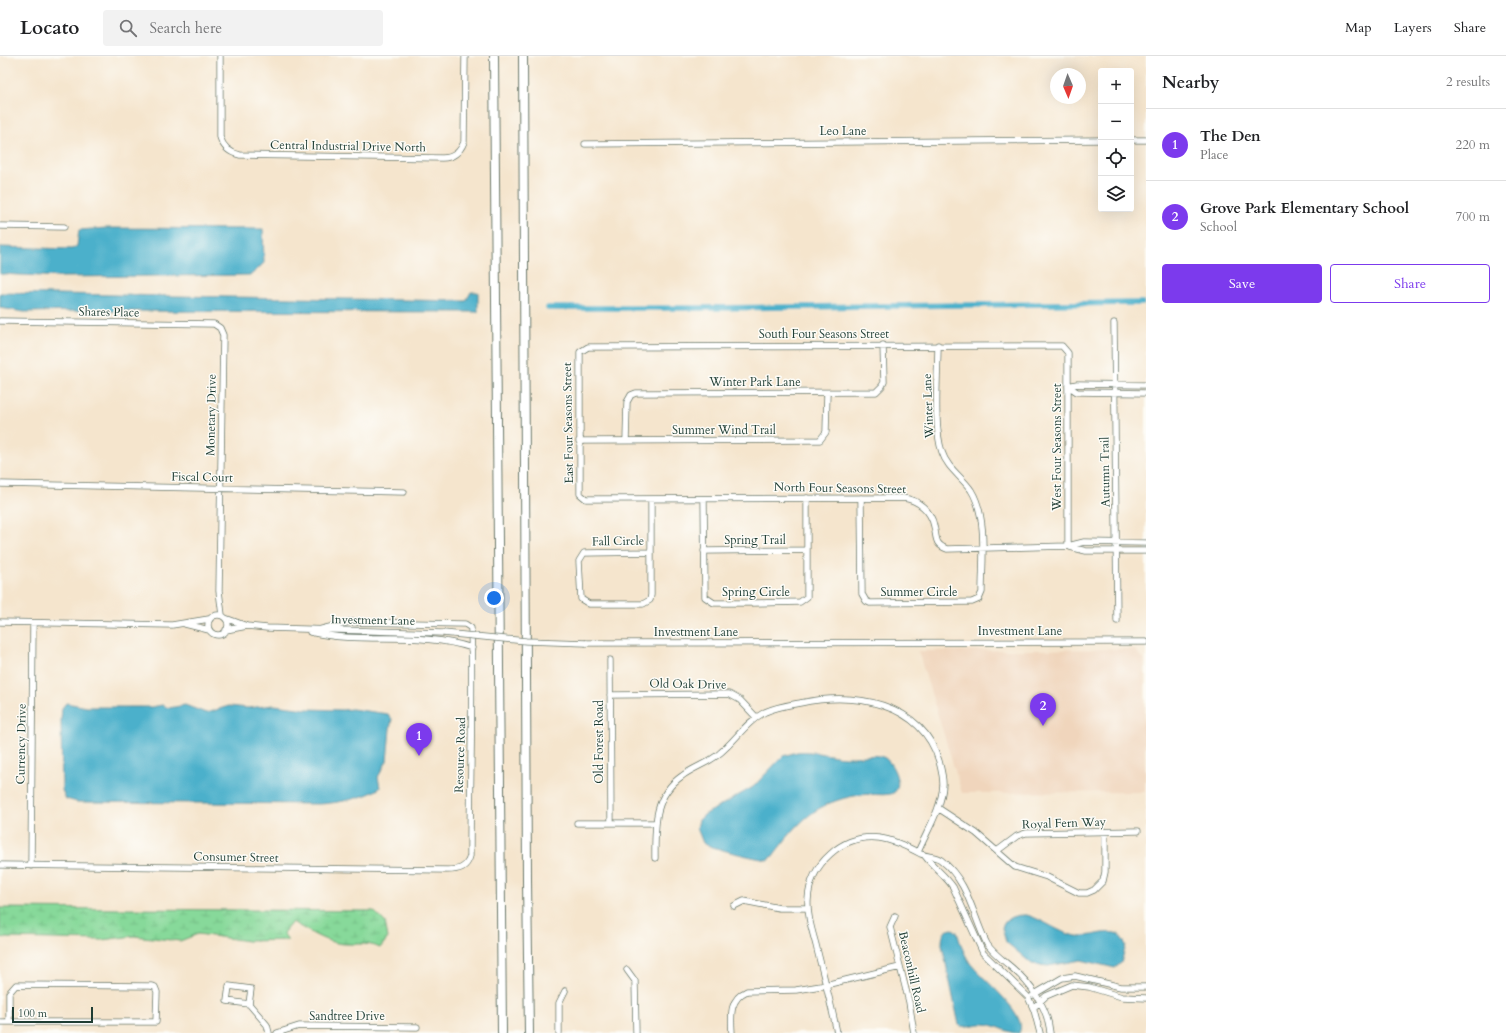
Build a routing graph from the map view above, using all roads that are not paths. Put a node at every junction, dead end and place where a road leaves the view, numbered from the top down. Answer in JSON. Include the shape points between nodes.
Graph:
{"nodes":[{"id":1,"x":220,"y":56,"type":"edge"},
{"id":2,"x":465,"y":56,"type":"edge"},
{"id":3,"x":494,"y":56,"type":"edge"},
{"id":4,"x":523,"y":56,"type":"edge"},
{"id":5,"x":1098,"y":140,"type":"edge"},
{"id":6,"x":1134,"y":140,"type":"edge"},
{"id":7,"x":1146,"y":140,"type":"edge"},
{"id":8,"x":585,"y":144,"type":"dead end"},
{"id":9,"x":0,"y":226,"type":"edge"},
{"id":10,"x":64,"y":227,"type":"dead end"},
{"id":11,"x":0,"y":321,"type":"edge"},
{"id":12,"x":1114,"y":323,"type":"dead end"},
{"id":13,"x":218,"y":326,"type":"joint"},
{"id":14,"x":883,"y":345,"type":"junction"},
{"id":15,"x":938,"y":345,"type":"junction"},
{"id":16,"x":1065,"y":348,"type":"joint"},
{"id":17,"x":582,"y":349,"type":"joint"},
{"id":18,"x":1115,"y":384,"type":"junction"},
{"id":19,"x":1146,"y":385,"type":"edge"},
{"id":20,"x":1068,"y":386,"type":"junction"},
{"id":21,"x":1115,"y":392,"type":"junction"},
{"id":22,"x":827,"y":393,"type":"junction"},
{"id":23,"x":1146,"y":393,"type":"edge"},
{"id":24,"x":579,"y":441,"type":"junction"},
{"id":25,"x":626,"y":441,"type":"junction"},
{"id":26,"x":0,"y":484,"type":"edge"},
{"id":27,"x":220,"y":489,"type":"junction"},
{"id":28,"x":404,"y":492,"type":"dead end"},
{"id":29,"x":583,"y":497,"type":"joint"},
{"id":30,"x":807,"y":498,"type":"junction"},
{"id":31,"x":861,"y":498,"type":"junction"},
{"id":32,"x":651,"y":499,"type":"junction"},
{"id":33,"x":704,"y":499,"type":"junction"},
{"id":34,"x":1116,"y":543,"type":"junction"},
{"id":35,"x":1146,"y":543,"type":"edge"},
{"id":36,"x":1068,"y":546,"type":"junction"},
{"id":37,"x":982,"y":549,"type":"junction"},
{"id":38,"x":807,"y":550,"type":"junction"},
{"id":39,"x":1116,"y":550,"type":"junction"},
{"id":40,"x":704,"y":551,"type":"junction"},
{"id":41,"x":1146,"y":551,"type":"edge"},
{"id":42,"x":651,"y":552,"type":"junction"},
{"id":43,"x":220,"y":602,"type":"junction"},
{"id":44,"x":224,"y":617,"type":"junction"},
{"id":45,"x":211,"y":618,"type":"junction"},
{"id":46,"x":1117,"y":621,"type":"dead end"},
{"id":47,"x":0,"y":622,"type":"edge"},
{"id":48,"x":34,"y":623,"type":"junction"},
{"id":49,"x":184,"y":623,"type":"junction"},
{"id":50,"x":247,"y":626,"type":"junction"},
{"id":51,"x":299,"y":629,"type":"junction"},
{"id":52,"x":209,"y":630,"type":"junction"},
{"id":53,"x":226,"y":630,"type":"junction"},
{"id":54,"x":318,"y":630,"type":"junction"},
{"id":55,"x":1146,"y":642,"type":"edge"},
{"id":56,"x":472,"y":648,"type":"junction"},
{"id":57,"x":610,"y":660,"type":"dead end"},
{"id":58,"x":610,"y":695,"type":"junction"},
{"id":59,"x":756,"y":717,"type":"junction"},
{"id":60,"x":938,"y":808,"type":"junction"},
{"id":61,"x":577,"y":823,"type":"dead end"},
{"id":62,"x":611,"y":823,"type":"junction"},
{"id":63,"x":655,"y":823,"type":"junction"},
{"id":64,"x":1138,"y":831,"type":"dead end"},
{"id":65,"x":1105,"y":832,"type":"junction"},
{"id":66,"x":918,"y":852,"type":"junction"},
{"id":67,"x":997,"y":852,"type":"junction"},
{"id":68,"x":925,"y":856,"type":"junction"},
{"id":69,"x":655,"y":858,"type":"dead end"},
{"id":70,"x":469,"y":862,"type":"joint"},
{"id":71,"x":0,"y":866,"type":"edge"},
{"id":72,"x":31,"y":866,"type":"junction"},
{"id":73,"x":734,"y":906,"type":"dead end"},
{"id":74,"x":808,"y":908,"type":"junction"},
{"id":75,"x":895,"y":916,"type":"dead end"},
{"id":76,"x":900,"y":966,"type":"junction"},
{"id":77,"x":627,"y":970,"type":"dead end"},
{"id":78,"x":826,"y":985,"type":"junction"},
{"id":79,"x":1146,"y":987,"type":"edge"},
{"id":80,"x":565,"y":991,"type":"dead end"},
{"id":81,"x":1035,"y":993,"type":"junction"},
{"id":82,"x":1028,"y":997,"type":"junction"},
{"id":83,"x":1146,"y":998,"type":"edge"},
{"id":84,"x":1040,"y":1002,"type":"junction"},
{"id":85,"x":249,"y":1004,"type":"junction"},
{"id":86,"x":1033,"y":1008,"type":"junction"},
{"id":87,"x":0,"y":1022,"type":"edge"},
{"id":88,"x":9,"y":1022,"type":"junction"},
{"id":89,"x":417,"y":1027,"type":"dead end"},
{"id":90,"x":269,"y":1033,"type":"edge"},
{"id":91,"x":278,"y":1033,"type":"edge"},
{"id":92,"x":502,"y":1033,"type":"edge"},
{"id":93,"x":529,"y":1033,"type":"edge"},
{"id":94,"x":559,"y":1033,"type":"edge"},
{"id":95,"x":636,"y":1033,"type":"edge"},
{"id":96,"x":732,"y":1033,"type":"edge"},
{"id":97,"x":837,"y":1033,"type":"edge"},
{"id":98,"x":914,"y":1033,"type":"edge"},
{"id":99,"x":1040,"y":1033,"type":"edge"},
{"id":100,"x":1050,"y":1033,"type":"edge"}],
"edges":[{"from":1,"to":2,"type":"street","name":"Central Industrial Drive North","via":[[221,140],[226,148],[240,155],[442,158],[457,153],[464,142]]},
{"from":3,"to":92,"type":"highway"},
{"from":4,"to":93,"type":"highway"},
{"from":5,"to":8,"type":"street","name":"Leo Lane"},
{"from":6,"to":7,"type":"street"},
{"from":9,"to":10,"type":"street"},
{"from":11,"to":13,"type":"street","name":"Shares Place"},
{"from":12,"to":18,"type":"street","name":"Autumn Trail"},
{"from":13,"to":27,"type":"street","name":"Monetary Drive","via":[[223,335]]},
{"from":14,"to":15,"type":"street","name":"South Four Seasons Street"},
{"from":14,"to":17,"type":"street","name":"South Four Seasons Street"},
{"from":14,"to":22,"type":"street","name":"Winter Park Lane","via":[[884,382],[879,390],[872,393]]},
{"from":15,"to":16,"type":"street","name":"South Four Seasons Street","via":[[1023,345]]},
{"from":15,"to":37,"type":"street","name":"Winter Lane","via":[[940,448],[947,463],[967,485],[977,503]]},
{"from":16,"to":20,"type":"street","name":"West Four Seasons Street","via":[[1068,353]]},
{"from":17,"to":24,"type":"street","name":"East Four Seasons Street","via":[[578,356]]},
{"from":18,"to":19,"type":"street"},
{"from":18,"to":20,"type":"street"},
{"from":18,"to":21,"type":"street","name":"Autumn Trail"},
{"from":20,"to":21,"type":"street","via":[[1077,392]]},
{"from":20,"to":36,"type":"street","name":"West Four Seasons Street"},
{"from":21,"to":23,"type":"street"},
{"from":21,"to":34,"type":"street","name":"Autumn Trail"},
{"from":22,"to":25,"type":"street","name":"Summer Wind Trail","via":[[826,432],[820,440]]},
{"from":22,"to":25,"type":"street","name":"Winter Park Lane","via":[[636,393],[626,402]]},
{"from":24,"to":25,"type":"street","name":"Summer Wind Trail"},
{"from":24,"to":29,"type":"street","name":"East Four Seasons Street","via":[[580,490]]},
{"from":26,"to":27,"type":"street","name":"Fiscal Court"},
{"from":27,"to":28,"type":"street","name":"Fiscal Court"},
{"from":27,"to":43,"type":"street","name":"Monetary Drive"},
{"from":29,"to":32,"type":"street","name":"North Four Seasons Street","via":[[603,500]]},
{"from":30,"to":31,"type":"street","name":"North Four Seasons Street"},
{"from":30,"to":33,"type":"street","name":"North Four Seasons Street"},
{"from":30,"to":38,"type":"street","name":"Spring Circle"},
{"from":31,"to":37,"type":"street","name":"North Four Seasons Street","via":[[903,498],[916,501],[926,509],[934,526],[936,541],[941,547]]},
{"from":31,"to":37,"type":"street","name":"Summer Circle","via":[[862,594],[870,603],[976,601],[982,592]]},
{"from":32,"to":33,"type":"street","name":"North Four Seasons Street"},
{"from":32,"to":42,"type":"street","name":"Fall Circle"},
{"from":33,"to":40,"type":"street","name":"Spring Circle"},
{"from":34,"to":35,"type":"street"},
{"from":34,"to":36,"type":"street","via":[[1084,542]]},
{"from":34,"to":39,"type":"street","name":"Autumn Trail"},
{"from":36,"to":37,"type":"street","name":"North Four Seasons Street"},
{"from":36,"to":39,"type":"street","via":[[1086,551]]},
{"from":38,"to":40,"type":"street","name":"Spring Trail"},
{"from":38,"to":40,"type":"street","name":"Spring Circle","via":[[808,593],[804,601],[754,603],[714,603],[705,597]]},
{"from":39,"to":41,"type":"street"},
{"from":39,"to":46,"type":"street","name":"Autumn Trail"},
{"from":42,"to":42,"type":"street","name":"Fall Circle","via":[[652,595],[647,602],[589,604],[581,599],[580,561],[584,553]]},
{"from":43,"to":44,"type":"street","name":"Monetary Drive"},
{"from":43,"to":45,"type":"street","name":"Monetary Drive"},
{"from":44,"to":45,"type":"street"},
{"from":44,"to":50,"type":"street","name":"Investment Lane"},
{"from":44,"to":53,"type":"street","via":[[228,624]]},
{"from":45,"to":49,"type":"street"},
{"from":45,"to":52,"type":"street","via":[[207,624]]},
{"from":47,"to":48,"type":"street"},
{"from":48,"to":49,"type":"street"},
{"from":48,"to":72,"type":"street","name":"Currency Drive"},
{"from":49,"to":52,"type":"street"},
{"from":50,"to":51,"type":"street","name":"Investment Lane"},
{"from":50,"to":53,"type":"street","name":"Investment Lane"},
{"from":51,"to":54,"type":"street","name":"Investment Lane"},
{"from":51,"to":56,"type":"street","via":[[334,637],[442,640]]},
{"from":52,"to":53,"type":"street","via":[[218,635]]},
{"from":54,"to":55,"type":"street","name":"Investment Lane","bridge":true,"via":[[443,633],[586,644]]},
{"from":54,"to":56,"type":"street","name":"Resource Road","via":[[350,622],[465,624],[471,628]]},
{"from":56,"to":70,"type":"street","name":"Resource Road"},
{"from":57,"to":58,"type":"street","name":"Old Forest Road"},
{"from":58,"to":59,"type":"street","name":"Old Oak Drive","via":[[729,694],[740,700]]},
{"from":58,"to":62,"type":"street","name":"Old Forest Road"},
{"from":59,"to":60,"type":"street","via":[[784,706],[825,699],[864,700],[892,710],[919,727],[935,749],[943,783]]},
{"from":59,"to":63,"type":"street","via":[[721,752],[674,782],[659,803]]},
{"from":60,"to":66,"type":"street"},
{"from":60,"to":67,"type":"street","via":[[964,824]]},
{"from":61,"to":62,"type":"street"},
{"from":62,"to":63,"type":"street"},
{"from":63,"to":69,"type":"street"},
{"from":64,"to":65,"type":"street","name":"Royal Fern Way"},
{"from":65,"to":67,"type":"street","name":"Royal Fern Way","via":[[1026,833],[1017,836]]},
{"from":65,"to":67,"type":"street","via":[[1105,876],[1098,887],[1087,893],[1070,890],[1047,878],[1018,869]]},
{"from":66,"to":68,"type":"street"},
{"from":66,"to":74,"type":"street","via":[[878,838],[858,840],[842,846],[824,860],[814,874]]},
{"from":68,"to":81,"type":"street","via":[[939,859],[954,872],[964,887],[988,945]]},
{"from":68,"to":82,"type":"street","via":[[955,891],[983,953]]},
{"from":70,"to":72,"type":"street","name":"Consumer Street","via":[[463,868],[455,870]]},
{"from":71,"to":72,"type":"street","name":"Consumer Street"},
{"from":73,"to":74,"type":"street","via":[[744,901],[779,908]]},
{"from":74,"to":78,"type":"street"},
{"from":75,"to":76,"type":"street","name":"Beaconhill Road","via":[[890,927]]},
{"from":76,"to":78,"type":"street"},
{"from":76,"to":98,"type":"street","name":"Beaconhill Road"},
{"from":77,"to":95,"type":"street","via":[[635,981]]},
{"from":78,"to":96,"type":"street","via":[[796,990],[751,990],[743,993],[733,1005]]},
{"from":78,"to":97,"type":"street"},
{"from":79,"to":81,"type":"street","via":[[1121,987],[1075,976],[1062,978]]},
{"from":80,"to":94,"type":"street","via":[[560,1003]]},
{"from":81,"to":82,"type":"street"},
{"from":81,"to":84,"type":"street"},
{"from":82,"to":86,"type":"street"},
{"from":83,"to":84,"type":"street","via":[[1122,997],[1089,987],[1072,985],[1046,996]]},
{"from":84,"to":86,"type":"street"},
{"from":84,"to":100,"type":"street"},
{"from":85,"to":85,"type":"street","via":[[251,989],[229,986],[227,1001]]},
{"from":85,"to":90,"type":"street","via":[[267,1025]]},
{"from":86,"to":99,"type":"street"},
{"from":87,"to":88,"type":"street"},
{"from":88,"to":88,"type":"street","via":[[9,993],[16,985],[151,986],[155,987],[157,992],[156,1022]]},
{"from":89,"to":91,"type":"street","name":"Sandtree Drive","via":[[299,1026]]}]}
